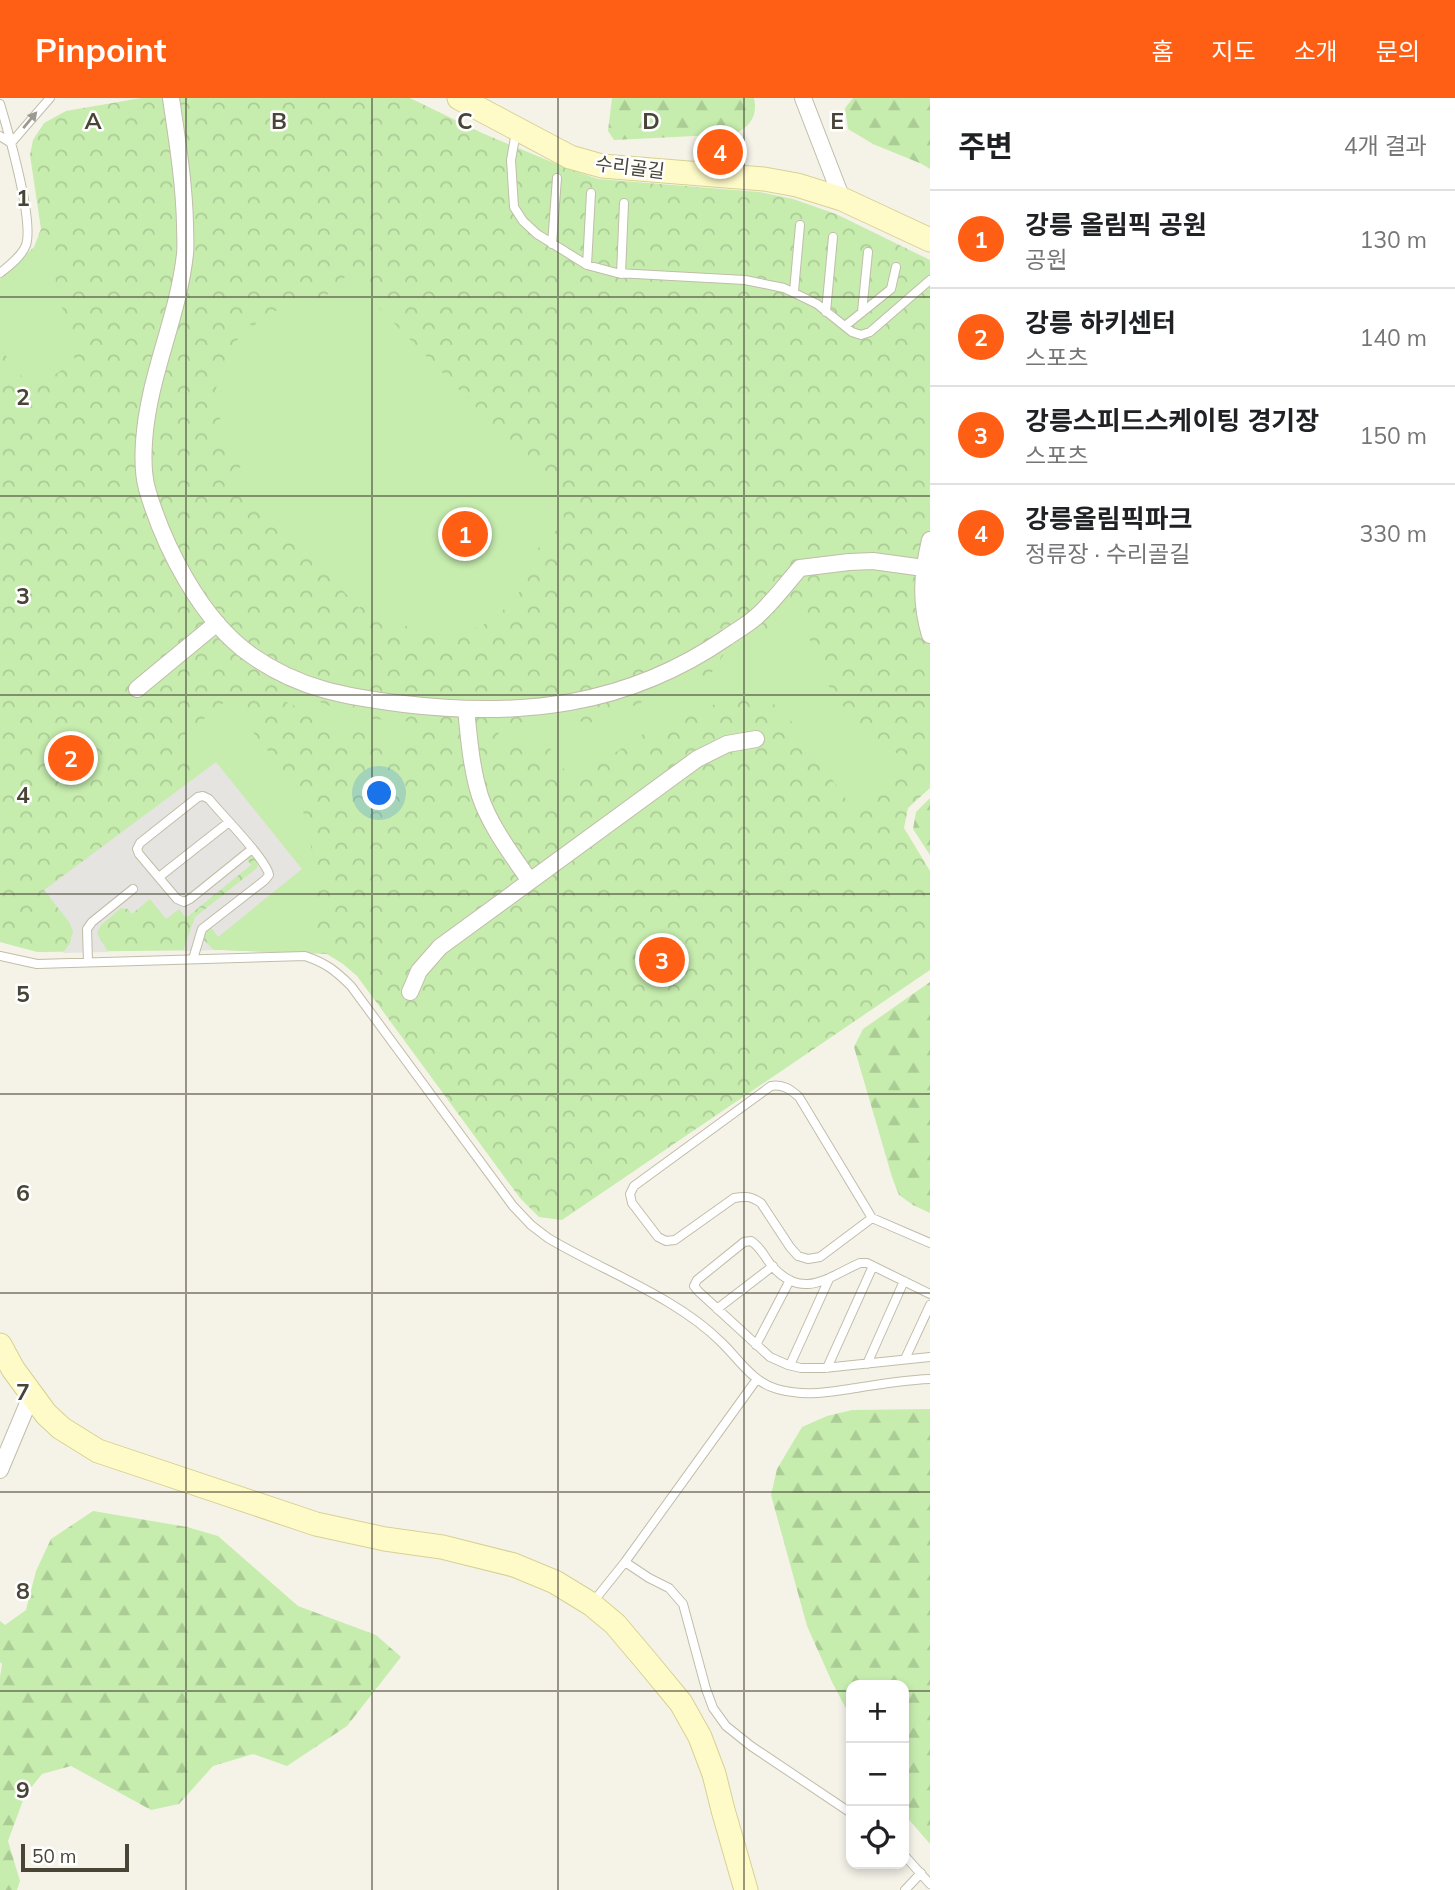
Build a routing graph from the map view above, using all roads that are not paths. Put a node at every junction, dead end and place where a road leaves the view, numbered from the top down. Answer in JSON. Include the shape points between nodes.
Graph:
{"nodes":[{"id":1,"x":50,"y":98,"type":"edge"},
{"id":2,"x":171,"y":98,"type":"edge"},
{"id":3,"x":459,"y":98,"type":"edge"},
{"id":4,"x":803,"y":98,"type":"edge"},
{"id":5,"x":0,"y":104,"type":"edge"},
{"id":6,"x":516,"y":129,"type":"junction"},
{"id":7,"x":0,"y":136,"type":"edge"},
{"id":8,"x":11,"y":143,"type":"junction"},
{"id":9,"x":557,"y":178,"type":"dead end"},
{"id":10,"x":591,"y":193,"type":"dead end"},
{"id":11,"x":842,"y":199,"type":"junction"},
{"id":12,"x":624,"y":203,"type":"dead end"},
{"id":13,"x":800,"y":225,"type":"dead end"},
{"id":14,"x":833,"y":237,"type":"dead end"},
{"id":15,"x":930,"y":240,"type":"edge"},
{"id":16,"x":552,"y":244,"type":"junction"},
{"id":17,"x":868,"y":252,"type":"dead end"},
{"id":18,"x":587,"y":265,"type":"junction"},
{"id":19,"x":896,"y":267,"type":"dead end"},
{"id":20,"x":0,"y":273,"type":"edge"},
{"id":21,"x":621,"y":274,"type":"junction"},
{"id":22,"x":930,"y":280,"type":"edge"},
{"id":23,"x":794,"y":291,"type":"junction"},
{"id":24,"x":827,"y":312,"type":"junction"},
{"id":25,"x":862,"y":312,"type":"junction"},
{"id":26,"x":845,"y":326,"type":"junction"},
{"id":27,"x":930,"y":540,"type":"edge"},
{"id":28,"x":924,"y":568,"type":"junction"},
{"id":29,"x":217,"y":623,"type":"junction"},
{"id":30,"x":930,"y":635,"type":"edge"},
{"id":31,"x":137,"y":689,"type":"dead end"},
{"id":32,"x":466,"y":709,"type":"junction"},
{"id":33,"x":756,"y":739,"type":"dead end"},
{"id":34,"x":229,"y":822,"type":"junction"},
{"id":35,"x":252,"y":849,"type":"junction"},
{"id":36,"x":159,"y":877,"type":"junction"},
{"id":37,"x":530,"y":881,"type":"junction"},
{"id":38,"x":133,"y":889,"type":"dead end"},
{"id":39,"x":0,"y":956,"type":"edge"},
{"id":40,"x":193,"y":959,"type":"junction"},
{"id":41,"x":88,"y":962,"type":"junction"},
{"id":42,"x":410,"y":992,"type":"dead end"},
{"id":43,"x":872,"y":1218,"type":"junction"},
{"id":44,"x":930,"y":1243,"type":"edge"},
{"id":45,"x":773,"y":1266,"type":"junction"},
{"id":46,"x":873,"y":1266,"type":"junction"},
{"id":47,"x":829,"y":1279,"type":"junction"},
{"id":48,"x":790,"y":1280,"type":"junction"},
{"id":49,"x":904,"y":1281,"type":"junction"},
{"id":50,"x":930,"y":1294,"type":"edge"},
{"id":51,"x":930,"y":1306,"type":"edge"},
{"id":52,"x":718,"y":1310,"type":"junction"},
{"id":53,"x":0,"y":1345,"type":"edge"},
{"id":54,"x":756,"y":1345,"type":"junction"},
{"id":55,"x":930,"y":1357,"type":"edge"},
{"id":56,"x":905,"y":1359,"type":"junction"},
{"id":57,"x":867,"y":1364,"type":"junction"},
{"id":58,"x":790,"y":1365,"type":"junction"},
{"id":59,"x":827,"y":1368,"type":"junction"},
{"id":60,"x":757,"y":1379,"type":"junction"},
{"id":61,"x":930,"y":1379,"type":"edge"},
{"id":62,"x":31,"y":1396,"type":"junction"},
{"id":63,"x":0,"y":1470,"type":"edge"},
{"id":64,"x":625,"y":1562,"type":"junction"},
{"id":65,"x":592,"y":1604,"type":"junction"},
{"id":66,"x":846,"y":1809,"type":"edge"},
{"id":67,"x":909,"y":1860,"type":"edge"},
{"id":68,"x":921,"y":1873,"type":"junction"},
{"id":69,"x":930,"y":1884,"type":"edge"},
{"id":70,"x":746,"y":1890,"type":"edge"},
{"id":71,"x":905,"y":1890,"type":"edge"}],
"edges":[{"from":8,"to":1,"type":"lane","one_way":true},
{"from":2,"to":29,"type":"street","via":[[184,201],[185,253],[152,385],[143,460],[146,487],[166,539],[187,584]]},
{"from":3,"to":6,"type":"street","name":"수리골길"},
{"from":4,"to":11,"type":"street"},
{"from":5,"to":8,"type":"lane"},
{"from":6,"to":11,"type":"street","name":"수리골길","via":[[570,157],[602,166],[764,179]]},
{"from":6,"to":16,"type":"lane","via":[[511,160],[514,207],[523,221]]},
{"from":7,"to":8,"type":"lane"},
{"from":8,"to":20,"type":"lane","via":[[28,224],[26,245]]},
{"from":9,"to":16,"type":"lane"},
{"from":10,"to":18,"type":"lane"},
{"from":11,"to":15,"type":"street","name":"수리골길"},
{"from":12,"to":21,"type":"lane"},
{"from":13,"to":23,"type":"lane"},
{"from":14,"to":24,"type":"lane"},
{"from":16,"to":18,"type":"lane"},
{"from":17,"to":25,"type":"lane"},
{"from":18,"to":21,"type":"lane"},
{"from":19,"to":25,"type":"lane","via":[[891,289]]},
{"from":21,"to":23,"type":"lane","via":[[745,280]]},
{"from":22,"to":26,"type":"lane","via":[[870,332],[861,335]]},
{"from":23,"to":24,"type":"lane"},
{"from":24,"to":26,"type":"lane"},
{"from":25,"to":26,"type":"lane"},
{"from":27,"to":28,"type":"street"},
{"from":28,"to":30,"type":"street","via":[[924,614]]},
{"from":28,"to":32,"type":"street","via":[[873,561],[800,568],[756,617],[661,676],[604,696],[545,707]]},
{"from":29,"to":31,"type":"street"},
{"from":29,"to":32,"type":"street","via":[[249,654],[317,689]]},
{"from":32,"to":37,"type":"street","via":[[470,756],[481,798]]},
{"from":33,"to":37,"type":"street","via":[[727,744],[697,759]]},
{"from":34,"to":35,"type":"lane"},
{"from":34,"to":36,"type":"lane"},
{"from":34,"to":36,"type":"lane","via":[[209,799],[198,797],[137,849]]},
{"from":35,"to":36,"type":"lane","via":[[184,902]]},
{"from":35,"to":40,"type":"lane","via":[[268,867],[269,875],[202,929]]},
{"from":37,"to":42,"type":"street","via":[[440,947],[419,971]]},
{"from":38,"to":41,"type":"lane","via":[[87,929]]},
{"from":39,"to":41,"type":"lane","via":[[37,964]]},
{"from":40,"to":41,"type":"lane"},
{"from":40,"to":60,"type":"lane","via":[[305,956],[337,972],[531,1226],[681,1311],[721,1342]]},
{"from":43,"to":43,"type":"lane","via":[[799,1097],[780,1085],[771,1086],[728,1117],[634,1186],[630,1194],[638,1211],[666,1241],[675,1240],[734,1198],[754,1198],[790,1247],[808,1259],[820,1257]]},
{"from":43,"to":44,"type":"lane"},
{"from":45,"to":48,"type":"lane"},
{"from":45,"to":52,"type":"lane"},
{"from":45,"to":52,"type":"lane","via":[[757,1245],[744,1242],[694,1286]]},
{"from":46,"to":47,"type":"lane","via":[[860,1263]]},
{"from":46,"to":49,"type":"lane"},
{"from":46,"to":59,"type":"lane"},
{"from":47,"to":48,"type":"lane","via":[[806,1285]]},
{"from":47,"to":58,"type":"lane"},
{"from":48,"to":54,"type":"lane"},
{"from":49,"to":50,"type":"lane"},
{"from":49,"to":57,"type":"lane"},
{"from":51,"to":56,"type":"lane"},
{"from":52,"to":54,"type":"lane"},
{"from":53,"to":62,"type":"street"},
{"from":54,"to":58,"type":"lane"},
{"from":55,"to":56,"type":"lane"},
{"from":56,"to":57,"type":"lane"},
{"from":57,"to":59,"type":"lane"},
{"from":58,"to":59,"type":"lane"},
{"from":60,"to":61,"type":"lane","via":[[777,1389],[822,1394]]},
{"from":60,"to":64,"type":"lane"},
{"from":62,"to":63,"type":"street"},
{"from":62,"to":65,"type":"street","via":[[61,1428],[98,1451],[316,1524],[514,1565]]},
{"from":64,"to":65,"type":"lane"},
{"from":64,"to":66,"type":"lane","via":[[669,1588],[683,1605],[706,1689],[726,1726]]},
{"from":65,"to":70,"type":"street","via":[[665,1683],[700,1737]]},
{"from":67,"to":68,"type":"lane"},
{"from":68,"to":69,"type":"lane"},
{"from":68,"to":71,"type":"lane"}]}
